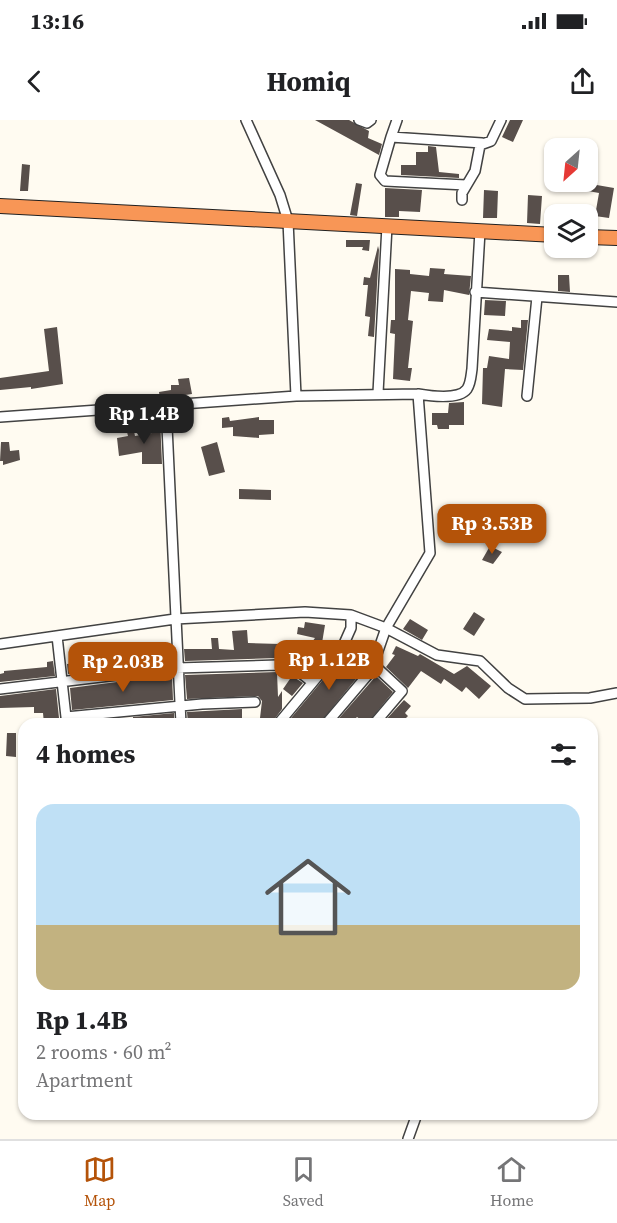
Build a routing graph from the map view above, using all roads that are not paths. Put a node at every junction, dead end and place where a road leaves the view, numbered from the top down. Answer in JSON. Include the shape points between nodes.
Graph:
{"nodes":[{"id":1,"x":246,"y":120,"type":"edge"},
{"id":2,"x":359,"y":120,"type":"edge"},
{"id":3,"x":371,"y":120,"type":"edge"},
{"id":4,"x":397,"y":120,"type":"edge"},
{"id":5,"x":501,"y":120,"type":"edge"},
{"id":6,"x":391,"y":137,"type":"junction"},
{"id":7,"x":482,"y":143,"type":"junction"},
{"id":8,"x":466,"y":185,"type":"junction"},
{"id":9,"x":462,"y":200,"type":"dead end"},
{"id":10,"x":0,"y":206,"type":"edge"},
{"id":11,"x":288,"y":221,"type":"junction"},
{"id":12,"x":387,"y":226,"type":"junction"},
{"id":13,"x":480,"y":231,"type":"junction"},
{"id":14,"x":544,"y":234,"type":"edge"},
{"id":15,"x":598,"y":237,"type":"edge"},
{"id":16,"x":617,"y":238,"type":"edge"},
{"id":17,"x":475,"y":292,"type":"junction"},
{"id":18,"x":537,"y":297,"type":"junction"},
{"id":19,"x":617,"y":302,"type":"edge"},
{"id":20,"x":378,"y":393,"type":"junction"},
{"id":21,"x":418,"y":394,"type":"junction"},
{"id":22,"x":296,"y":396,"type":"junction"},
{"id":23,"x":527,"y":396,"type":"dead end"},
{"id":24,"x":166,"y":405,"type":"junction"},
{"id":25,"x":0,"y":417,"type":"edge"},
{"id":26,"x":351,"y":615,"type":"junction"},
{"id":27,"x":175,"y":619,"type":"junction"},
{"id":28,"x":386,"y":628,"type":"junction"},
{"id":29,"x":57,"y":636,"type":"junction"},
{"id":30,"x":0,"y":644,"type":"edge"},
{"id":31,"x":374,"y":665,"type":"junction"},
{"id":32,"x":177,"y":668,"type":"junction"},
{"id":33,"x":62,"y":682,"type":"junction"},
{"id":34,"x":312,"y":682,"type":"junction"},
{"id":35,"x":0,"y":689,"type":"edge"},
{"id":36,"x":617,"y":693,"type":"edge"},
{"id":37,"x":255,"y":702,"type":"dead end"},
{"id":38,"x":180,"y":706,"type":"junction"},
{"id":39,"x":181,"y":718,"type":"edge"},
{"id":40,"x":283,"y":718,"type":"edge"},
{"id":41,"x":331,"y":718,"type":"edge"},
{"id":42,"x":379,"y":718,"type":"edge"},
{"id":43,"x":415,"y":1120,"type":"edge"},
{"id":44,"x":408,"y":1139,"type":"edge"}],
"edges":[{"from":1,"to":11,"type":"street"},
{"from":2,"to":3,"type":"street"},
{"from":4,"to":6,"type":"street"},
{"from":5,"to":7,"type":"street","via":[[491,141]]},
{"from":6,"to":7,"type":"street"},
{"from":6,"to":8,"type":"street","via":[[382,161],[382,180]]},
{"from":7,"to":8,"type":"street","via":[[475,171]]},
{"from":8,"to":9,"type":"street"},
{"from":10,"to":11,"type":"highway"},
{"from":11,"to":12,"type":"highway"},
{"from":11,"to":22,"type":"street"},
{"from":12,"to":13,"type":"highway"},
{"from":12,"to":20,"type":"street"},
{"from":13,"to":14,"type":"highway"},
{"from":13,"to":17,"type":"street"},
{"from":15,"to":16,"type":"highway"},
{"from":17,"to":18,"type":"street"},
{"from":17,"to":21,"type":"street","via":[[469,387],[460,393],[433,397]]},
{"from":18,"to":19,"type":"street"},
{"from":18,"to":23,"type":"street"},
{"from":20,"to":21,"type":"street"},
{"from":20,"to":22,"type":"street"},
{"from":21,"to":28,"type":"street","via":[[430,553]]},
{"from":22,"to":24,"type":"street"},
{"from":24,"to":25,"type":"street"},
{"from":24,"to":27,"type":"street"},
{"from":26,"to":27,"type":"street","via":[[305,612]]},
{"from":26,"to":28,"type":"street"},
{"from":26,"to":34,"type":"street","via":[[348,638]]},
{"from":27,"to":29,"type":"street"},
{"from":27,"to":32,"type":"street"},
{"from":28,"to":31,"type":"street"},
{"from":28,"to":36,"type":"street","via":[[437,655],[480,661],[525,699],[590,698]]},
{"from":29,"to":30,"type":"street"},
{"from":29,"to":33,"type":"street"},
{"from":31,"to":41,"type":"street"},
{"from":31,"to":42,"type":"street","via":[[402,691]]},
{"from":32,"to":33,"type":"street"},
{"from":32,"to":34,"type":"street","via":[[284,665]]},
{"from":32,"to":38,"type":"street"},
{"from":33,"to":35,"type":"street"},
{"from":33,"to":38,"type":"street","via":[[68,717]]},
{"from":34,"to":40,"type":"street"},
{"from":37,"to":38,"type":"street"},
{"from":38,"to":39,"type":"street"},
{"from":43,"to":44,"type":"street"}]}
